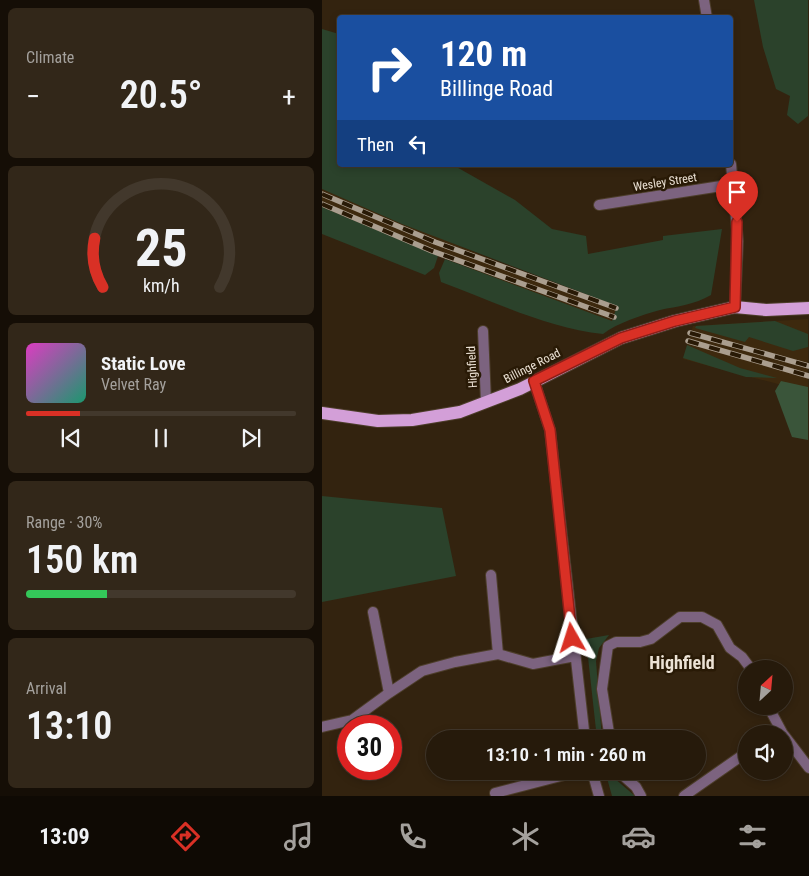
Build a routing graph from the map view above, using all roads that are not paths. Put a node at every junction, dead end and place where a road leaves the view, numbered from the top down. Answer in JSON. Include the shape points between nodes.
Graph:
{"nodes":[{"id":1,"x":704,"y":0,"type":"edge"},
{"id":2,"x":706,"y":15,"type":"edge"},
{"id":3,"x":731,"y":167,"type":"edge"},
{"id":4,"x":734,"y":184,"type":"junction"},
{"id":5,"x":599,"y":205,"type":"dead end"},
{"id":6,"x":735,"y":307,"type":"junction"},
{"id":7,"x":808,"y":308,"type":"edge"},
{"id":8,"x":483,"y":331,"type":"dead end"},
{"id":9,"x":534,"y":381,"type":"junction"},
{"id":10,"x":486,"y":402,"type":"junction"},
{"id":11,"x":322,"y":413,"type":"edge"},
{"id":12,"x":492,"y":576,"type":"dead end"},
{"id":13,"x":373,"y":612,"type":"dead end"},
{"id":14,"x":498,"y":654,"type":"junction"},
{"id":15,"x":575,"y":656,"type":"junction"},
{"id":16,"x":744,"y":660,"type":"edge"},
{"id":17,"x":389,"y":694,"type":"junction"},
{"id":18,"x":322,"y":727,"type":"edge"},
{"id":19,"x":584,"y":730,"type":"edge"},
{"id":20,"x":609,"y":730,"type":"edge"},
{"id":21,"x":793,"y":750,"type":"edge"},
{"id":22,"x":738,"y":758,"type":"edge"},
{"id":23,"x":808,"y":768,"type":"edge"},
{"id":24,"x":545,"y":780,"type":"edge"},
{"id":25,"x":595,"y":780,"type":"edge"},
{"id":26,"x":628,"y":780,"type":"edge"},
{"id":27,"x":495,"y":793,"type":"dead end"},
{"id":28,"x":599,"y":796,"type":"edge"},
{"id":29,"x":641,"y":796,"type":"edge"},
{"id":30,"x":684,"y":796,"type":"edge"}],
"edges":[{"from":1,"to":2,"type":"street"},
{"from":3,"to":4,"type":"street"},
{"from":4,"to":5,"type":"street","name":"Wesley Street"},
{"from":4,"to":6,"type":"street","via":[[738,241]]},
{"from":6,"to":7,"type":"main road","name":"Billinge Road","via":[[766,310]]},
{"from":6,"to":9,"type":"main road","name":"Billinge Road","via":[[621,338]]},
{"from":8,"to":10,"type":"street","name":"Highfield"},
{"from":9,"to":10,"type":"main road","name":"Billinge Road"},
{"from":9,"to":15,"type":"street","via":[[550,430]]},
{"from":10,"to":11,"type":"main road","name":"Billinge Road","via":[[460,412],[412,420],[378,421]]},
{"from":12,"to":14,"type":"street"},
{"from":13,"to":17,"type":"street"},
{"from":14,"to":15,"type":"street","via":[[533,664]]},
{"from":14,"to":17,"type":"street","via":[[422,671]]},
{"from":15,"to":19,"type":"street"},
{"from":16,"to":20,"type":"street","via":[[730,648],[717,626],[702,617],[680,617],[651,639],[616,642],[608,646],[602,689]]},
{"from":17,"to":18,"type":"street","via":[[352,720]]},
{"from":21,"to":23,"type":"street"},
{"from":22,"to":30,"type":"street"},
{"from":24,"to":27,"type":"street"},
{"from":25,"to":28,"type":"street"},
{"from":26,"to":29,"type":"street"}]}
